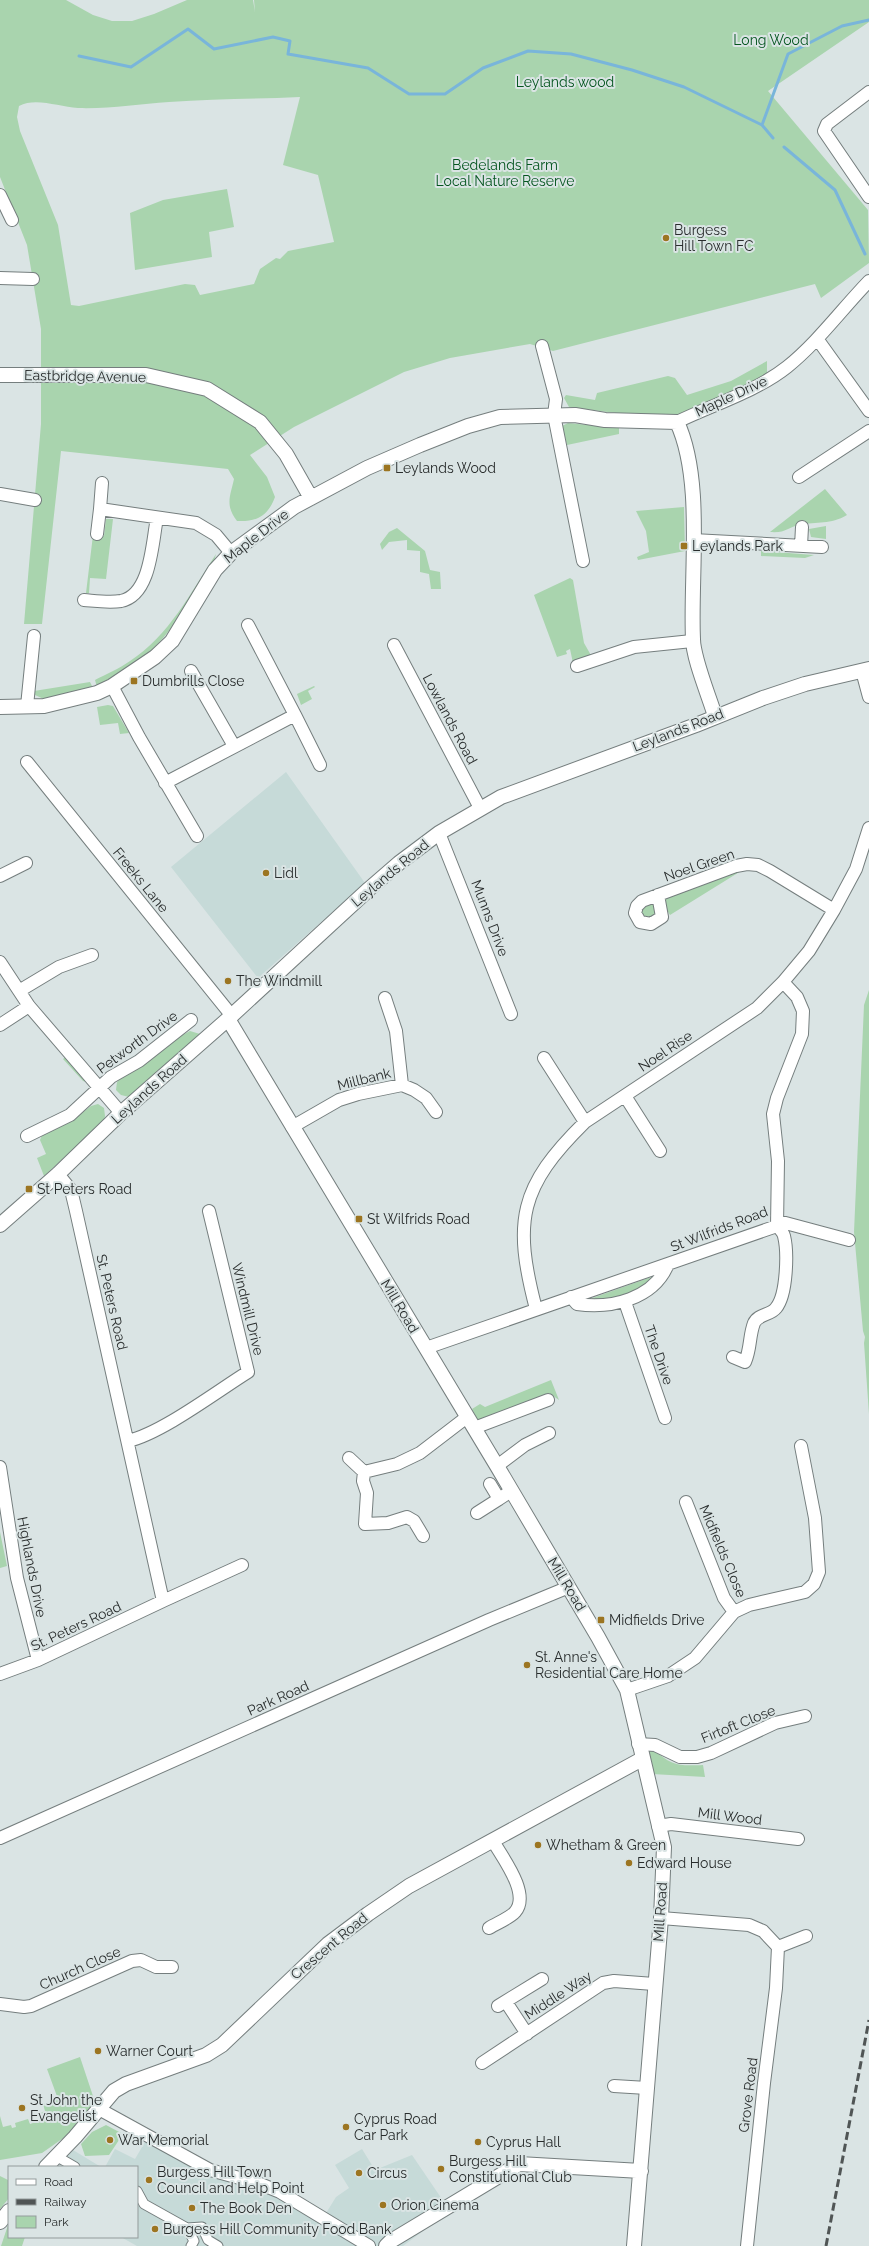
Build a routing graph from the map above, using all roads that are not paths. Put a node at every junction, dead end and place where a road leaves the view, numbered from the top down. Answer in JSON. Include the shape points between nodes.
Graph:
{"nodes":[{"id":1,"x":869,"y":92,"type":"edge"},
{"id":2,"x":0,"y":195,"type":"edge"},
{"id":3,"x":869,"y":197,"type":"edge"},
{"id":4,"x":12,"y":220,"type":"dead end"},
{"id":5,"x":0,"y":278,"type":"edge"},
{"id":6,"x":33,"y":279,"type":"dead end"},
{"id":7,"x":869,"y":280,"type":"edge"},
{"id":8,"x":818,"y":340,"type":"junction"},
{"id":9,"x":542,"y":346,"type":"dead end"},
{"id":10,"x":0,"y":375,"type":"edge"},
{"id":11,"x":869,"y":411,"type":"edge"},
{"id":12,"x":554,"y":415,"type":"junction"},
{"id":13,"x":677,"y":422,"type":"junction"},
{"id":14,"x":869,"y":431,"type":"edge"},
{"id":15,"x":799,"y":477,"type":"dead end"},
{"id":16,"x":102,"y":484,"type":"dead end"},
{"id":17,"x":0,"y":494,"type":"edge"},
{"id":18,"x":311,"y":498,"type":"junction"},
{"id":19,"x":34,"y":500,"type":"dead end"},
{"id":20,"x":100,"y":509,"type":"junction"},
{"id":21,"x":157,"y":518,"type":"junction"},
{"id":22,"x":802,"y":527,"type":"dead end"},
{"id":23,"x":97,"y":534,"type":"dead end"},
{"id":24,"x":693,"y":540,"type":"junction"},
{"id":25,"x":802,"y":546,"type":"junction"},
{"id":26,"x":822,"y":546,"type":"dead end"},
{"id":27,"x":231,"y":553,"type":"junction"},
{"id":28,"x":583,"y":561,"type":"dead end"},
{"id":29,"x":84,"y":600,"type":"dead end"},
{"id":30,"x":248,"y":626,"type":"dead end"},
{"id":31,"x":34,"y":636,"type":"dead end"},
{"id":32,"x":692,"y":641,"type":"junction"},
{"id":33,"x":394,"y":645,"type":"dead end"},
{"id":34,"x":577,"y":666,"type":"dead end"},
{"id":35,"x":866,"y":670,"type":"edge"},
{"id":36,"x":191,"y":671,"type":"dead end"},
{"id":37,"x":112,"y":686,"type":"junction"},
{"id":38,"x":869,"y":697,"type":"edge"},
{"id":39,"x":27,"y":706,"type":"junction"},
{"id":40,"x":0,"y":707,"type":"edge"},
{"id":41,"x":295,"y":715,"type":"junction"},
{"id":42,"x":715,"y":716,"type":"junction"},
{"id":43,"x":234,"y":746,"type":"junction"},
{"id":44,"x":28,"y":762,"type":"dead end"},
{"id":45,"x":320,"y":765,"type":"dead end"},
{"id":46,"x":166,"y":783,"type":"junction"},
{"id":47,"x":480,"y":808,"type":"junction"},
{"id":48,"x":869,"y":828,"type":"edge"},
{"id":49,"x":440,"y":833,"type":"junction"},
{"id":50,"x":197,"y":836,"type":"dead end"},
{"id":51,"x":26,"y":863,"type":"dead end"},
{"id":52,"x":0,"y":876,"type":"edge"},
{"id":53,"x":658,"y":895,"type":"dead end"},
{"id":54,"x":834,"y":910,"type":"junction"},
{"id":55,"x":92,"y":955,"type":"dead end"},
{"id":56,"x":0,"y":962,"type":"edge"},
{"id":57,"x":783,"y":982,"type":"junction"},
{"id":58,"x":19,"y":991,"type":"junction"},
{"id":59,"x":385,"y":998,"type":"dead end"},
{"id":60,"x":29,"y":1006,"type":"junction"},
{"id":61,"x":511,"y":1014,"type":"dead end"},
{"id":62,"x":230,"y":1017,"type":"junction"},
{"id":63,"x":191,"y":1020,"type":"dead end"},
{"id":64,"x":0,"y":1025,"type":"edge"},
{"id":65,"x":544,"y":1058,"type":"dead end"},
{"id":66,"x":402,"y":1085,"type":"junction"},
{"id":67,"x":100,"y":1088,"type":"junction"},
{"id":68,"x":625,"y":1096,"type":"junction"},
{"id":69,"x":436,"y":1112,"type":"dead end"},
{"id":70,"x":122,"y":1113,"type":"junction"},
{"id":71,"x":585,"y":1122,"type":"junction"},
{"id":72,"x":292,"y":1127,"type":"junction"},
{"id":73,"x":27,"y":1136,"type":"dead end"},
{"id":74,"x":660,"y":1151,"type":"dead end"},
{"id":75,"x":58,"y":1174,"type":"junction"},
{"id":76,"x":210,"y":1211,"type":"dead end"},
{"id":77,"x":778,"y":1224,"type":"junction"},
{"id":78,"x":0,"y":1225,"type":"edge"},
{"id":79,"x":849,"y":1240,"type":"dead end"},
{"id":80,"x":668,"y":1264,"type":"junction"},
{"id":81,"x":571,"y":1297,"type":"junction"},
{"id":82,"x":625,"y":1302,"type":"junction"},
{"id":83,"x":536,"y":1309,"type":"junction"},
{"id":84,"x":426,"y":1348,"type":"junction"},
{"id":85,"x":733,"y":1357,"type":"dead end"},
{"id":86,"x":548,"y":1400,"type":"dead end"},
{"id":87,"x":665,"y":1418,"type":"dead end"},
{"id":88,"x":471,"y":1422,"type":"junction"},
{"id":89,"x":549,"y":1433,"type":"dead end"},
{"id":90,"x":128,"y":1441,"type":"junction"},
{"id":91,"x":802,"y":1446,"type":"dead end"},
{"id":92,"x":349,"y":1458,"type":"dead end"},
{"id":93,"x":497,"y":1466,"type":"junction"},
{"id":94,"x":0,"y":1467,"type":"edge"},
{"id":95,"x":364,"y":1472,"type":"junction"},
{"id":96,"x":490,"y":1484,"type":"dead end"},
{"id":97,"x":511,"y":1490,"type":"junction"},
{"id":98,"x":499,"y":1499,"type":"junction"},
{"id":99,"x":686,"y":1502,"type":"dead end"},
{"id":100,"x":2,"y":1504,"type":"edge"},
{"id":101,"x":477,"y":1513,"type":"dead end"},
{"id":102,"x":423,"y":1536,"type":"dead end"},
{"id":103,"x":242,"y":1565,"type":"dead end"},
{"id":104,"x":568,"y":1586,"type":"junction"},
{"id":105,"x":162,"y":1602,"type":"junction"},
{"id":106,"x":734,"y":1612,"type":"junction"},
{"id":107,"x":38,"y":1660,"type":"junction"},
{"id":108,"x":0,"y":1674,"type":"edge"},
{"id":109,"x":627,"y":1690,"type":"junction"},
{"id":110,"x":805,"y":1716,"type":"dead end"},
{"id":111,"x":638,"y":1744,"type":"junction"},
{"id":112,"x":642,"y":1759,"type":"junction"},
{"id":113,"x":658,"y":1826,"type":"junction"},
{"id":114,"x":0,"y":1838,"type":"edge"},
{"id":115,"x":798,"y":1840,"type":"dead end"},
{"id":116,"x":493,"y":1841,"type":"junction"},
{"id":117,"x":661,"y":1918,"type":"junction"},
{"id":118,"x":489,"y":1928,"type":"dead end"},
{"id":119,"x":806,"y":1936,"type":"dead end"},
{"id":120,"x":778,"y":1947,"type":"junction"},
{"id":121,"x":172,"y":1967,"type":"dead end"},
{"id":122,"x":542,"y":1979,"type":"dead end"},
{"id":123,"x":654,"y":1984,"type":"junction"},
{"id":124,"x":0,"y":2004,"type":"edge"},
{"id":125,"x":527,"y":2034,"type":"junction"},
{"id":126,"x":482,"y":2063,"type":"dead end"},
{"id":127,"x":614,"y":2086,"type":"dead end"},
{"id":128,"x":647,"y":2088,"type":"junction"},
{"id":129,"x":99,"y":2109,"type":"junction"},
{"id":130,"x":56,"y":2156,"type":"junction"},
{"id":131,"x":47,"y":2166,"type":"edge"},
{"id":132,"x":73,"y":2166,"type":"edge"},
{"id":133,"x":641,"y":2171,"type":"junction"},
{"id":134,"x":138,"y":2193,"type":"edge"},
{"id":135,"x":8,"y":2212,"type":"edge"},
{"id":136,"x":0,"y":2222,"type":"edge"},
{"id":137,"x":187,"y":2228,"type":"junction"},
{"id":138,"x":208,"y":2240,"type":"junction"},
{"id":139,"x":192,"y":2244,"type":"edge"},
{"id":140,"x":218,"y":2246,"type":"edge"},
{"id":141,"x":369,"y":2246,"type":"edge"},
{"id":142,"x":386,"y":2246,"type":"edge"},
{"id":143,"x":634,"y":2246,"type":"edge"},
{"id":144,"x":747,"y":2246,"type":"edge"}],
"edges":[{"from":1,"to":3,"type":"street","via":[[827,124],[824,131]]},
{"from":2,"to":4,"type":"street"},
{"from":5,"to":6,"type":"street"},
{"from":7,"to":8,"type":"street","name":"Maple Drive"},
{"from":8,"to":11,"type":"street"},
{"from":8,"to":13,"type":"street","name":"Maple Drive","via":[[763,383]]},
{"from":9,"to":12,"type":"street","via":[[556,399]]},
{"from":10,"to":18,"type":"street","name":"Eastbridge Avenue","via":[[146,375],[207,389],[260,422],[286,454]]},
{"from":12,"to":13,"type":"street","name":"Maple Drive","via":[[575,415],[605,420]]},
{"from":12,"to":18,"type":"street","name":"Maple Drive","via":[[500,418],[468,426],[367,468]]},
{"from":12,"to":28,"type":"street"},
{"from":13,"to":24,"type":"street","via":[[685,438],[691,479]]},
{"from":14,"to":15,"type":"street"},
{"from":16,"to":20,"type":"street"},
{"from":17,"to":19,"type":"street"},
{"from":18,"to":27,"type":"street","name":"Maple Drive","via":[[294,507]]},
{"from":20,"to":21,"type":"street"},
{"from":20,"to":23,"type":"street"},
{"from":21,"to":27,"type":"street","via":[[196,522],[216,535]]},
{"from":21,"to":29,"type":"street","via":[[146,579],[139,590],[122,601]]},
{"from":22,"to":25,"type":"street"},
{"from":24,"to":25,"type":"street"},
{"from":24,"to":32,"type":"street"},
{"from":25,"to":26,"type":"street"},
{"from":27,"to":37,"type":"street","name":"Maple Drive","via":[[215,570],[172,641],[155,657]]},
{"from":30,"to":41,"type":"street"},
{"from":31,"to":39,"type":"street"},
{"from":32,"to":34,"type":"street","via":[[634,647]]},
{"from":32,"to":42,"type":"street"},
{"from":33,"to":47,"type":"street","name":"Lowlands Road"},
{"from":35,"to":38,"type":"street"},
{"from":35,"to":42,"type":"street","name":"Leylands Road","via":[[805,684]]},
{"from":36,"to":43,"type":"street"},
{"from":37,"to":39,"type":"street","name":"Maple Drive","via":[[57,704]]},
{"from":37,"to":46,"type":"street"},
{"from":39,"to":40,"type":"street","name":"Maple Drive"},
{"from":41,"to":43,"type":"street"},
{"from":41,"to":45,"type":"street"},
{"from":42,"to":47,"type":"street","name":"Leylands Road","via":[[507,794]]},
{"from":43,"to":46,"type":"street"},
{"from":44,"to":62,"type":"street","name":"Freeks Lane"},
{"from":46,"to":50,"type":"street"},
{"from":47,"to":49,"type":"street","name":"Leylands Road"},
{"from":48,"to":54,"type":"street","name":"Noel Rise","via":[[856,869]]},
{"from":49,"to":61,"type":"street","name":"Munns Drive"},
{"from":49,"to":62,"type":"street","name":"Leylands Road","via":[[369,889]]},
{"from":51,"to":52,"type":"street"},
{"from":53,"to":54,"type":"street","name":"Noel Green","via":[[736,866],[758,865]]},
{"from":54,"to":57,"type":"street","name":"Noel Rise","via":[[809,951]]},
{"from":55,"to":58,"type":"street","via":[[59,967]]},
{"from":56,"to":58,"type":"street","name":"Petworth Drive"},
{"from":57,"to":68,"type":"street","name":"Noel Rise","via":[[757,1008]]},
{"from":57,"to":77,"type":"street","via":[[797,997],[803,1011],[802,1034],[776,1098],[773,1114],[778,1161]]},
{"from":58,"to":60,"type":"street","name":"Petworth Drive"},
{"from":59,"to":66,"type":"street","name":"Millbank","via":[[396,1031]]},
{"from":60,"to":64,"type":"street"},
{"from":60,"to":67,"type":"street","name":"Petworth Drive"},
{"from":62,"to":70,"type":"street","name":"Leylands Road"},
{"from":62,"to":72,"type":"street","name":"Mill Road"},
{"from":63,"to":67,"type":"street","name":"Petworth Drive","via":[[139,1061],[111,1077]]},
{"from":65,"to":71,"type":"street"},
{"from":66,"to":69,"type":"street","name":"Millbank","via":[[426,1098]]},
{"from":66,"to":72,"type":"street","name":"Millbank","via":[[339,1100]]},
{"from":67,"to":70,"type":"street","name":"Petworth Drive"},
{"from":67,"to":73,"type":"street","name":"Petworth Drive","via":[[70,1115]]},
{"from":68,"to":71,"type":"street","name":"Noel Rise"},
{"from":68,"to":74,"type":"street"},
{"from":70,"to":75,"type":"street","name":"Leylands Road"},
{"from":71,"to":83,"type":"street","name":"Noel Rise","via":[[560,1146],[539,1175],[526,1206],[523,1242]]},
{"from":72,"to":84,"type":"street","name":"Mill Road"},
{"from":75,"to":78,"type":"street","name":"Leylands Road"},
{"from":75,"to":90,"type":"street","name":"St. Peters Road","via":[[71,1190]]},
{"from":76,"to":90,"type":"street","name":"Windmill Drive","via":[[248,1372],[172,1420],[139,1438]]},
{"from":77,"to":79,"type":"street","name":"St Wilfrids Road"},
{"from":77,"to":80,"type":"street","name":"St Wilfrids Road"},
{"from":77,"to":85,"type":"street","via":[[784,1234],[786,1252],[780,1301],[775,1309],[762,1315],[755,1322],[745,1362]]},
{"from":80,"to":81,"type":"street","name":"St Wilfrids Road"},
{"from":80,"to":82,"type":"street","name":"St Wilfrids Road","via":[[653,1285]]},
{"from":81,"to":82,"type":"street","name":"St Wilfrids Road","via":[[577,1304],[591,1306]]},
{"from":81,"to":83,"type":"street","name":"St Wilfrids Road"},
{"from":82,"to":87,"type":"street","name":"The Drive"},
{"from":83,"to":84,"type":"street","name":"St Wilfrids Road"},
{"from":84,"to":88,"type":"street","name":"Mill Road"},
{"from":86,"to":88,"type":"street"},
{"from":88,"to":93,"type":"street","name":"Mill Road"},
{"from":88,"to":95,"type":"street","via":[[397,1464]]},
{"from":89,"to":93,"type":"street","via":[[525,1445]]},
{"from":90,"to":105,"type":"street","name":"St. Peters Road"},
{"from":91,"to":106,"type":"street","via":[[815,1518],[819,1572],[816,1581],[805,1592],[749,1605]]},
{"from":92,"to":95,"type":"street"},
{"from":93,"to":97,"type":"street","name":"Mill Road"},
{"from":94,"to":100,"type":"street","name":"Highlands Drive"},
{"from":95,"to":102,"type":"street","via":[[363,1481],[367,1493],[361,1527],[407,1517],[414,1521]]},
{"from":96,"to":98,"type":"street"},
{"from":97,"to":98,"type":"street"},
{"from":97,"to":104,"type":"street","name":"Mill Road"},
{"from":98,"to":101,"type":"street"},
{"from":99,"to":106,"type":"street","name":"Midfields Close","via":[[724,1598]]},
{"from":100,"to":107,"type":"street","name":"Highlands Drive","via":[[17,1578]]},
{"from":103,"to":105,"type":"street","name":"St. Peters Road"},
{"from":104,"to":109,"type":"street","name":"Mill Road"},
{"from":104,"to":114,"type":"street","name":"Park Road"},
{"from":105,"to":107,"type":"street","name":"St. Peters Road"},
{"from":106,"to":109,"type":"street","via":[[695,1658],[668,1676]]},
{"from":107,"to":108,"type":"street","name":"St. Peters Road"},
{"from":109,"to":111,"type":"street","name":"Mill Road"},
{"from":110,"to":111,"type":"street","name":"Firtoft Close","via":[[775,1723],[697,1757],[680,1757],[655,1745]]},
{"from":111,"to":112,"type":"street","name":"Mill Road"},
{"from":112,"to":113,"type":"street","name":"Mill Road"},
{"from":112,"to":116,"type":"street","name":"Crescent Road"},
{"from":113,"to":115,"type":"street","name":"Mill Wood","via":[[671,1824]]},
{"from":113,"to":117,"type":"street","name":"Mill Road","via":[[664,1848]]},
{"from":116,"to":118,"type":"street","via":[[518,1885],[520,1902],[515,1912]]},
{"from":116,"to":129,"type":"street","name":"Crescent Road","via":[[409,1886],[328,1944],[222,2045],[206,2055],[126,2084],[114,2091]]},
{"from":117,"to":120,"type":"street","via":[[749,1925],[763,1931]]},
{"from":117,"to":123,"type":"street","name":"Mill Road"},
{"from":119,"to":120,"type":"street"},
{"from":120,"to":144,"type":"street","name":"Grove Road","via":[[776,1988]]},
{"from":121,"to":124,"type":"street","name":"Church Close","via":[[156,1967],[141,1960],[132,1961],[31,2006]]},
{"from":122,"to":125,"type":"street","name":"Middle Way","via":[[502,2004]]},
{"from":123,"to":125,"type":"street","name":"Middle Way","via":[[614,1981],[603,1983]]},
{"from":123,"to":128,"type":"street","name":"Mill Road"},
{"from":125,"to":126,"type":"street","name":"Middle Way"},
{"from":127,"to":128,"type":"street"},
{"from":128,"to":133,"type":"street","name":"Mill Road"},
{"from":129,"to":130,"type":"street","name":"Crescent Road"},
{"from":129,"to":141,"type":"street","via":[[210,2170],[280,2192]]},
{"from":130,"to":131,"type":"street","name":"Crescent Road"},
{"from":130,"to":132,"type":"street"},
{"from":133,"to":142,"type":"street","via":[[519,2164]]},
{"from":133,"to":143,"type":"street","name":"Mill Road"},
{"from":134,"to":137,"type":"street","via":[[144,2204]]},
{"from":135,"to":136,"type":"street"},
{"from":137,"to":138,"type":"street","via":[[202,2227]]},
{"from":137,"to":139,"type":"street"},
{"from":138,"to":139,"type":"street"},
{"from":138,"to":140,"type":"street"}]}
